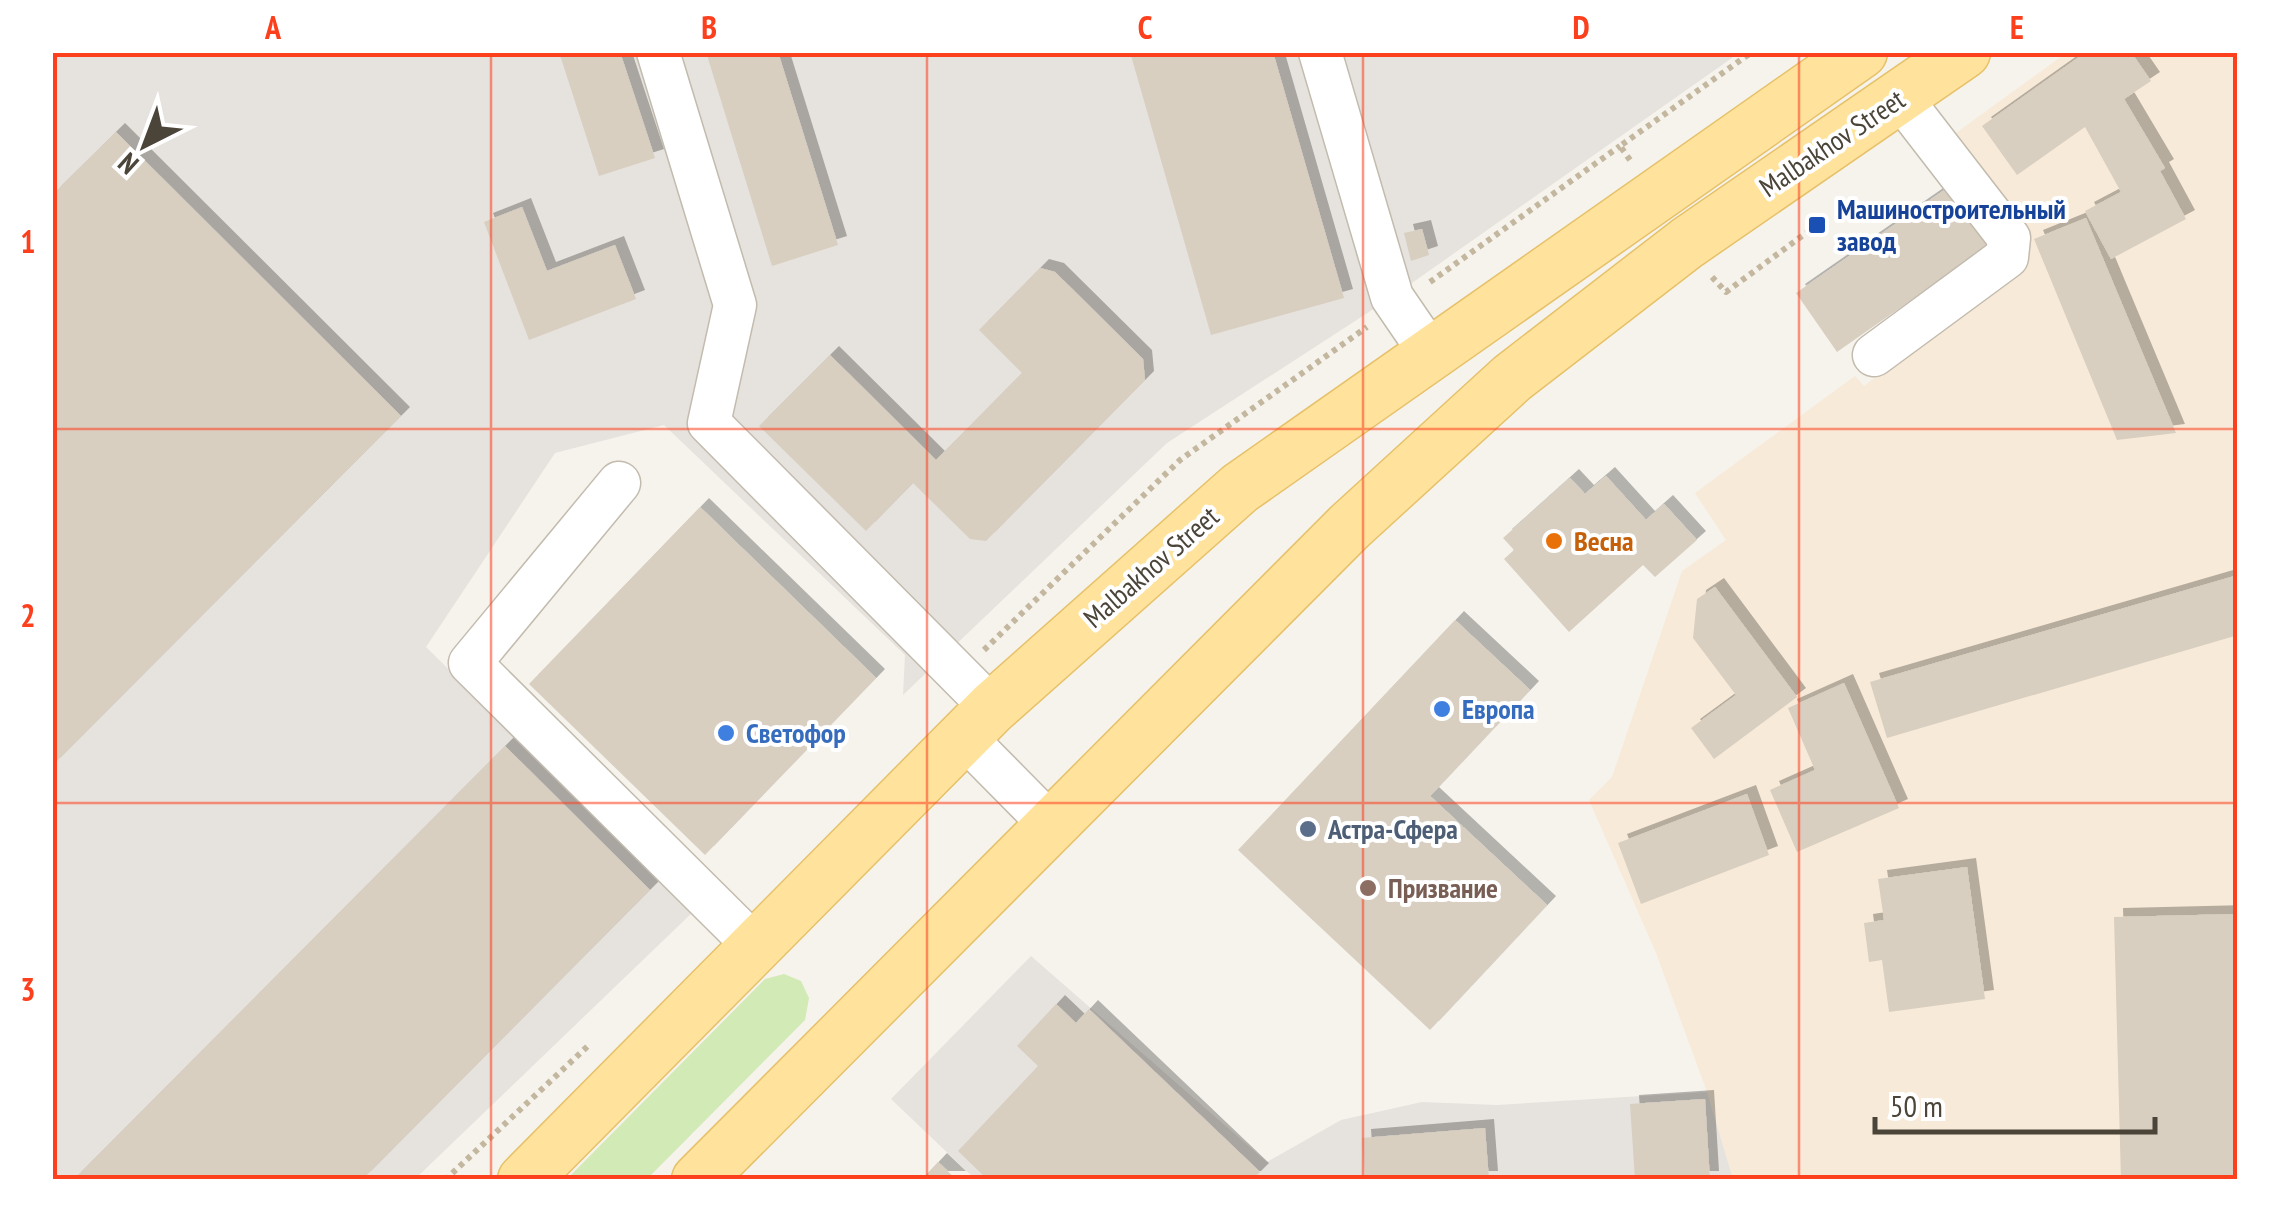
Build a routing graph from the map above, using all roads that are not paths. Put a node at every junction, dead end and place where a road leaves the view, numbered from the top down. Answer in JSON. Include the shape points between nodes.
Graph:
{"nodes":[{"id":1,"x":658,"y":52,"type":"edge"},
{"id":2,"x":1320,"y":52,"type":"edge"},
{"id":3,"x":1861,"y":52,"type":"edge"},
{"id":4,"x":1964,"y":52,"type":"edge"},
{"id":5,"x":1900,"y":97,"type":"junction"},
{"id":6,"x":1431,"y":354,"type":"junction"},
{"id":7,"x":1874,"y":355,"type":"dead end"},
{"id":8,"x":619,"y":483,"type":"dead end"},
{"id":9,"x":977,"y":722,"type":"junction"},
{"id":10,"x":1052,"y":825,"type":"junction"},
{"id":11,"x":755,"y":946,"type":"junction"},
{"id":12,"x":524,"y":1180,"type":"edge"},
{"id":13,"x":698,"y":1180,"type":"edge"}],
"edges":[{"from":1,"to":9,"type":"lane","via":[[735,306],[709,423]]},
{"from":2,"to":6,"type":"lane","via":[[1392,297]]},
{"from":3,"to":6,"type":"main road","name":"Malbakhov Street"},
{"from":4,"to":5,"type":"main road","name":"Malbakhov Street"},
{"from":5,"to":7,"type":"lane","via":[[2010,238],[2007,257]]},
{"from":5,"to":10,"type":"main road","name":"Malbakhov Street","via":[[1687,243],[1512,378],[1349,527]]},
{"from":6,"to":9,"type":"main road","name":"Malbakhov Street","via":[[1240,488]]},
{"from":8,"to":11,"type":"lane","via":[[470,663]]},
{"from":9,"to":10,"type":"lane"},
{"from":9,"to":11,"type":"main road","name":"Malbakhov Street"},
{"from":10,"to":13,"type":"main road","name":"Malbakhov Street"},
{"from":11,"to":12,"type":"main road","name":"Malbakhov Street"}]}
